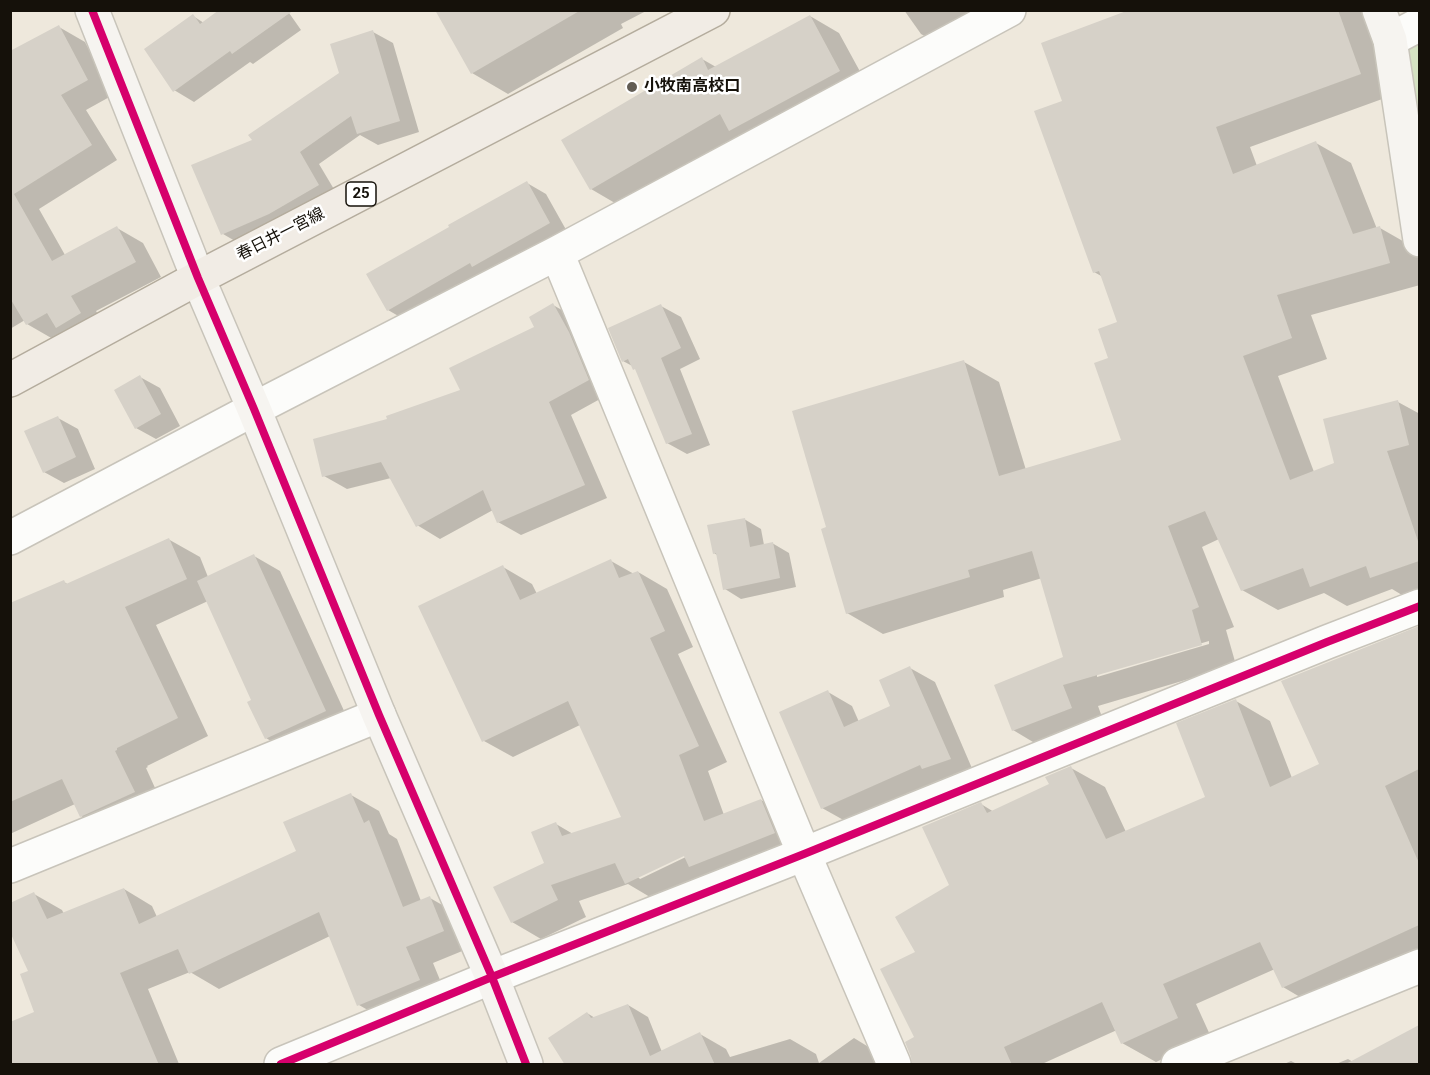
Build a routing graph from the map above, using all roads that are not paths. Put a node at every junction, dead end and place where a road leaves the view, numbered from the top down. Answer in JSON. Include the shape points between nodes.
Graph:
{"nodes":[{"id":1,"x":92,"y":10,"type":"edge"},
{"id":2,"x":713,"y":10,"type":"edge"},
{"id":3,"x":1010,"y":10,"type":"edge"},
{"id":4,"x":1419,"y":24,"type":"edge"},
{"id":5,"x":1385,"y":25,"type":"edge"},
{"id":6,"x":1419,"y":240,"type":"edge"},
{"id":7,"x":557,"y":253,"type":"junction"},
{"id":8,"x":198,"y":278,"type":"junction"},
{"id":9,"x":10,"y":380,"type":"edge"},
{"id":10,"x":254,"y":409,"type":"junction"},
{"id":11,"x":10,"y":538,"type":"edge"},
{"id":12,"x":1419,"y":606,"type":"edge"},
{"id":13,"x":379,"y":715,"type":"junction"},
{"id":14,"x":804,"y":854,"type":"junction"},
{"id":15,"x":10,"y":866,"type":"edge"},
{"id":16,"x":1419,"y":966,"type":"edge"},
{"id":17,"x":492,"y":977,"type":"junction"},
{"id":18,"x":281,"y":1065,"type":"edge"},
{"id":19,"x":526,"y":1065,"type":"edge"},
{"id":20,"x":894,"y":1065,"type":"edge"},
{"id":21,"x":1178,"y":1065,"type":"edge"}],
"edges":[{"from":1,"to":8,"type":"street"},
{"from":2,"to":8,"type":"main road","name":"春日井一宮線","number":"25"},
{"from":3,"to":7,"type":"street"},
{"from":4,"to":5,"type":"street"},
{"from":5,"to":6,"type":"street"},
{"from":7,"to":10,"type":"street"},
{"from":7,"to":14,"type":"street"},
{"from":8,"to":9,"type":"main road","name":"春日井一宮線","number":"25"},
{"from":8,"to":10,"type":"street"},
{"from":10,"to":11,"type":"street"},
{"from":10,"to":13,"type":"street"},
{"from":12,"to":14,"type":"street"},
{"from":13,"to":15,"type":"street"},
{"from":13,"to":17,"type":"street"},
{"from":14,"to":17,"type":"street"},
{"from":14,"to":20,"type":"street"},
{"from":16,"to":21,"type":"street"},
{"from":17,"to":18,"type":"street"},
{"from":17,"to":19,"type":"street"}]}
